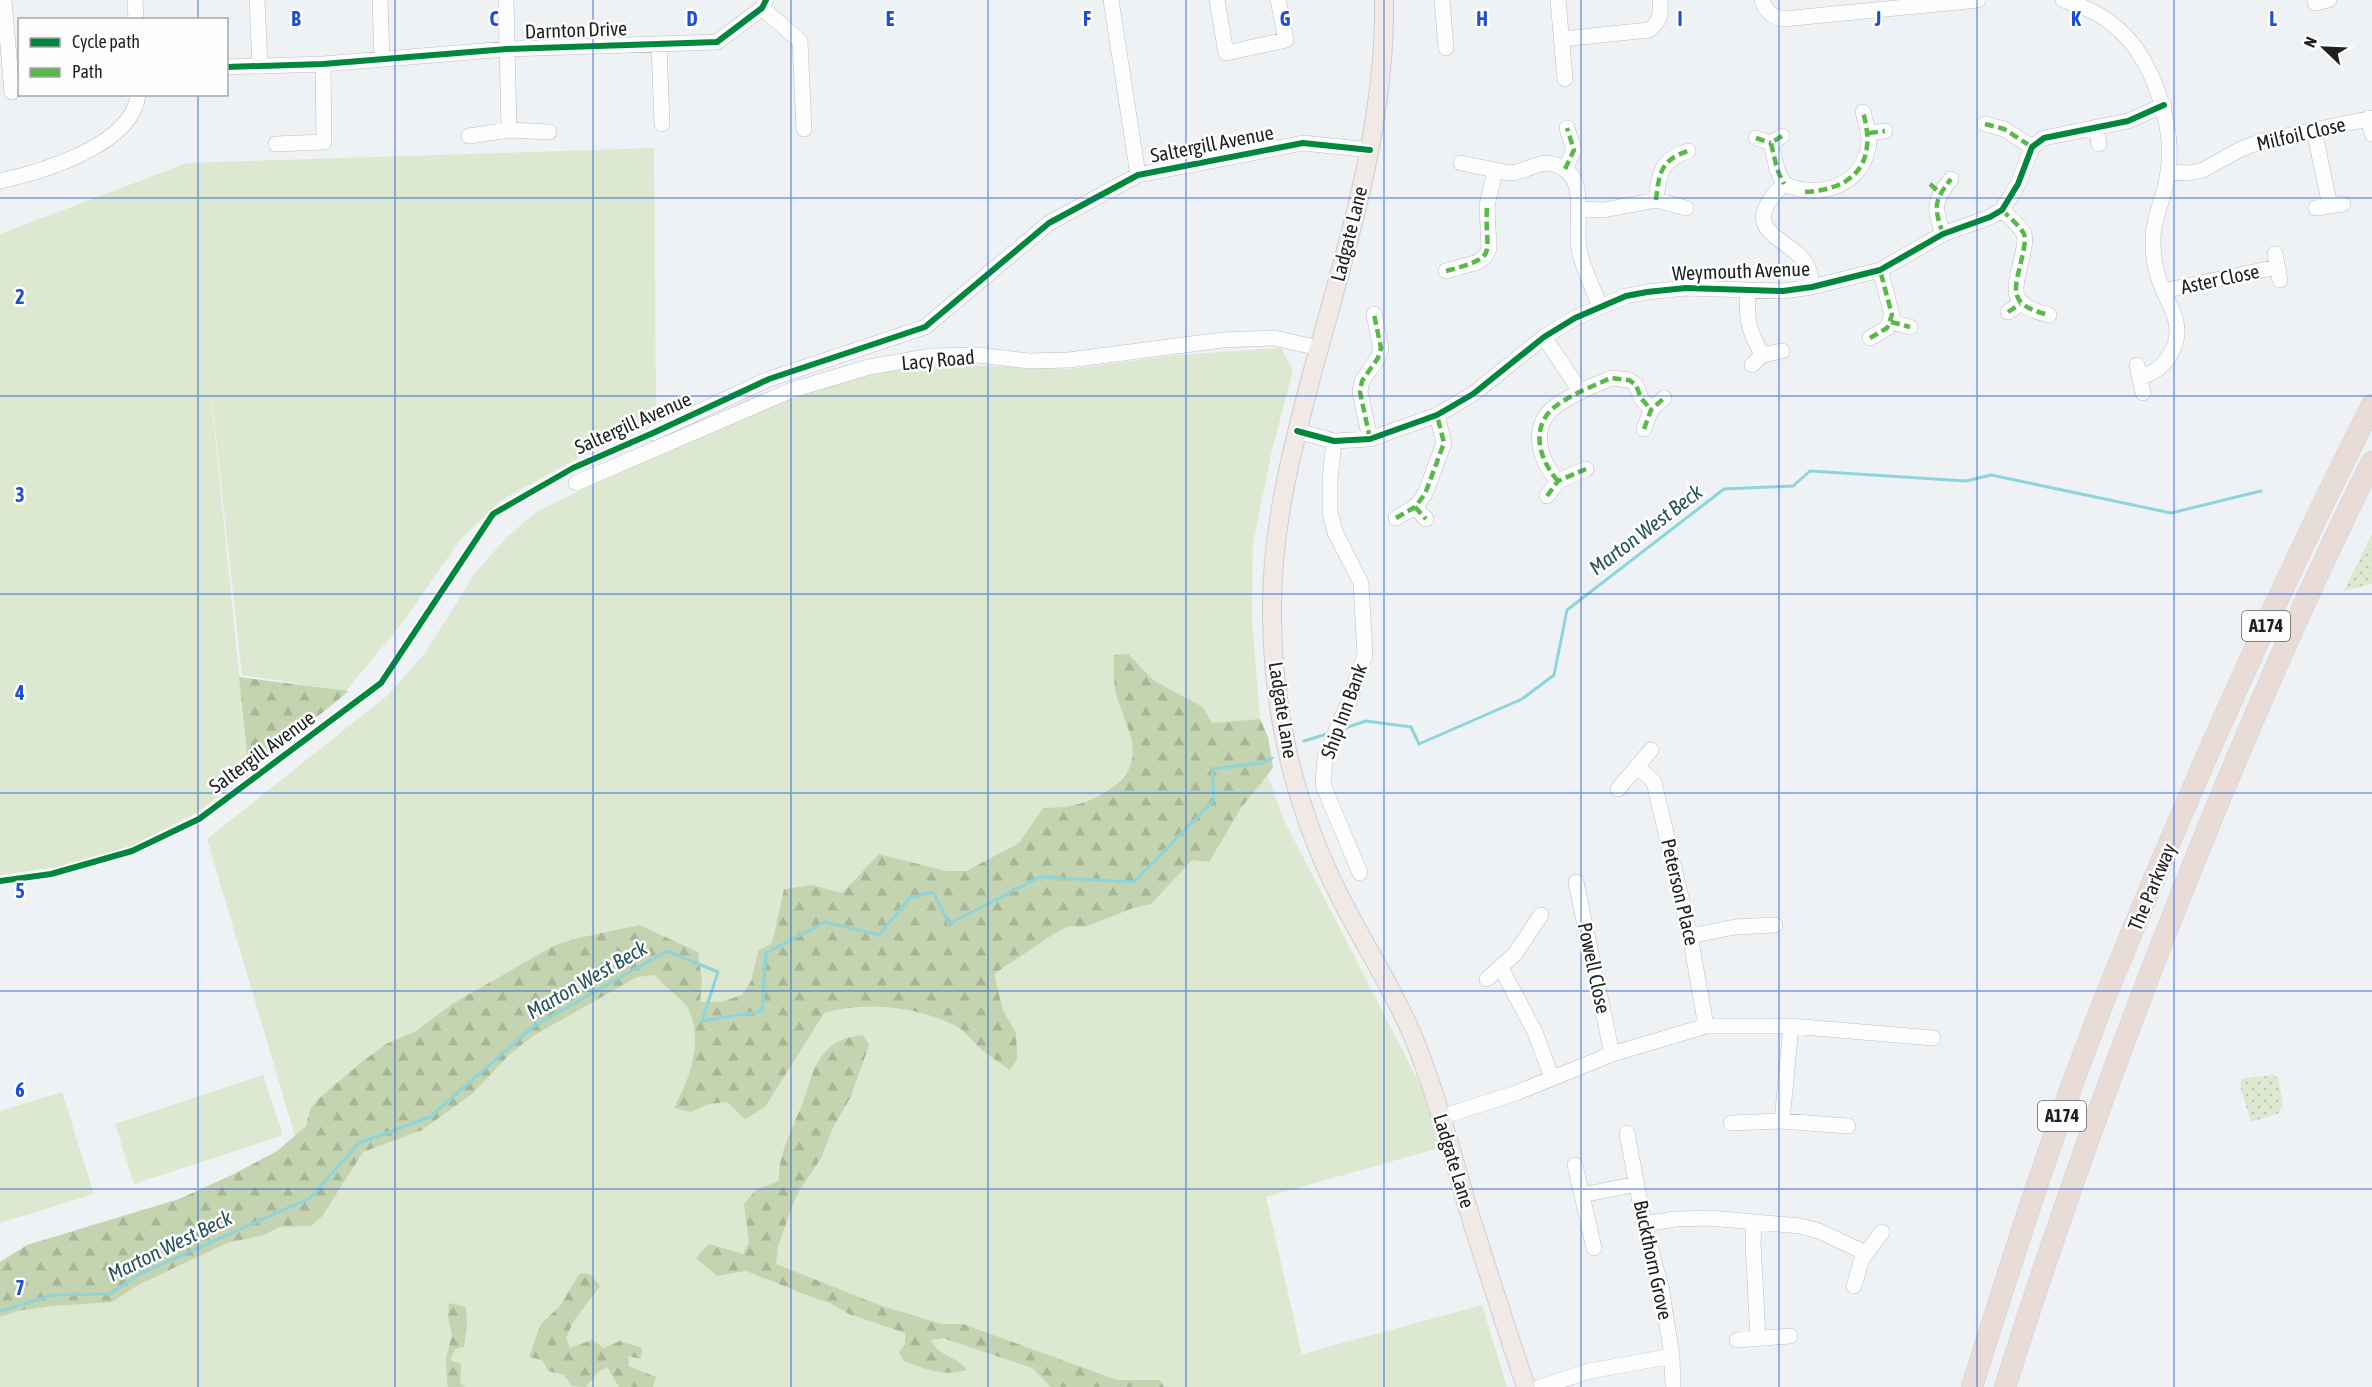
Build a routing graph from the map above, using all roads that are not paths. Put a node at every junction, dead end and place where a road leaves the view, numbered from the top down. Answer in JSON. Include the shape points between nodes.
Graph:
{"nodes":[{"id":1,"x":4,"y":0,"type":"edge"},
{"id":2,"x":135,"y":0,"type":"edge"},
{"id":3,"x":257,"y":0,"type":"edge"},
{"id":4,"x":380,"y":0,"type":"edge"},
{"id":5,"x":506,"y":0,"type":"edge"},
{"id":6,"x":1111,"y":0,"type":"edge"},
{"id":7,"x":1217,"y":0,"type":"edge"},
{"id":8,"x":1278,"y":0,"type":"edge"},
{"id":9,"x":1384,"y":0,"type":"edge"},
{"id":10,"x":1442,"y":0,"type":"edge"},
{"id":11,"x":1558,"y":0,"type":"edge"},
{"id":12,"x":1660,"y":0,"type":"edge"},
{"id":13,"x":1762,"y":0,"type":"edge"},
{"id":14,"x":1970,"y":0,"type":"edge"},
{"id":15,"x":2063,"y":0,"type":"edge"},
{"id":16,"x":764,"y":4,"type":"edge"},
{"id":17,"x":1864,"y":6,"type":"edge"},
{"id":18,"x":136,"y":18,"type":"edge"},
{"id":19,"x":1562,"y":39,"type":"junction"},
{"id":20,"x":659,"y":44,"type":"junction"},
{"id":21,"x":1446,"y":48,"type":"dead end"},
{"id":22,"x":507,"y":49,"type":"junction"},
{"id":23,"x":382,"y":58,"type":"junction"},
{"id":24,"x":323,"y":64,"type":"junction"},
{"id":25,"x":260,"y":65,"type":"junction"},
{"id":26,"x":228,"y":67,"type":"edge"},
{"id":27,"x":1565,"y":79,"type":"dead end"},
{"id":28,"x":12,"y":92,"type":"dead end"},
{"id":29,"x":137,"y":96,"type":"edge"},
{"id":30,"x":2163,"y":105,"type":"junction"},
{"id":31,"x":1863,"y":112,"type":"dead end"},
{"id":32,"x":2370,"y":118,"type":"edge"},
{"id":33,"x":662,"y":124,"type":"dead end"},
{"id":34,"x":1985,"y":124,"type":"dead end"},
{"id":35,"x":2096,"y":127,"type":"junction"},
{"id":36,"x":804,"y":129,"type":"dead end"},
{"id":37,"x":1567,"y":129,"type":"dead end"},
{"id":38,"x":509,"y":130,"type":"junction"},
{"id":39,"x":1885,"y":130,"type":"dead end"},
{"id":40,"x":2314,"y":130,"type":"junction"},
{"id":41,"x":549,"y":132,"type":"dead end"},
{"id":42,"x":1869,"y":133,"type":"junction"},
{"id":43,"x":2372,"y":134,"type":"edge"},
{"id":44,"x":469,"y":136,"type":"dead end"},
{"id":45,"x":1756,"y":138,"type":"dead end"},
{"id":46,"x":276,"y":144,"type":"dead end"},
{"id":47,"x":2099,"y":144,"type":"dead end"},
{"id":48,"x":2032,"y":147,"type":"junction"},
{"id":49,"x":1370,"y":150,"type":"junction"},
{"id":50,"x":1688,"y":151,"type":"dead end"},
{"id":51,"x":1461,"y":163,"type":"dead end"},
{"id":52,"x":1565,"y":169,"type":"junction"},
{"id":53,"x":1495,"y":170,"type":"junction"},
{"id":54,"x":2168,"y":172,"type":"junction"},
{"id":55,"x":1138,"y":175,"type":"junction"},
{"id":56,"x":1951,"y":179,"type":"dead end"},
{"id":57,"x":0,"y":181,"type":"edge"},
{"id":58,"x":1784,"y":184,"type":"junction"},
{"id":59,"x":1656,"y":200,"type":"junction"},
{"id":60,"x":2330,"y":206,"type":"dead end"},
{"id":61,"x":1686,"y":208,"type":"dead end"},
{"id":62,"x":1579,"y":209,"type":"junction"},
{"id":63,"x":2002,"y":210,"type":"junction"},
{"id":64,"x":1943,"y":234,"type":"junction"},
{"id":65,"x":2277,"y":267,"type":"dead end"},
{"id":66,"x":1880,"y":270,"type":"junction"},
{"id":67,"x":1446,"y":271,"type":"dead end"},
{"id":68,"x":1812,"y":287,"type":"junction"},
{"id":69,"x":1748,"y":291,"type":"junction"},
{"id":70,"x":2163,"y":291,"type":"junction"},
{"id":71,"x":1600,"y":306,"type":"junction"},
{"id":72,"x":1374,"y":314,"type":"dead end"},
{"id":73,"x":2049,"y":315,"type":"dead end"},
{"id":74,"x":1891,"y":322,"type":"junction"},
{"id":75,"x":1910,"y":327,"type":"dead end"},
{"id":76,"x":1544,"y":337,"type":"junction"},
{"id":77,"x":1870,"y":338,"type":"dead end"},
{"id":78,"x":1319,"y":348,"type":"junction"},
{"id":79,"x":1782,"y":351,"type":"dead end"},
{"id":80,"x":1581,"y":392,"type":"junction"},
{"id":81,"x":2143,"y":393,"type":"dead end"},
{"id":82,"x":1664,"y":398,"type":"dead end"},
{"id":83,"x":2372,"y":405,"type":"edge"},
{"id":84,"x":1651,"y":410,"type":"junction"},
{"id":85,"x":1437,"y":415,"type":"junction"},
{"id":86,"x":1644,"y":429,"type":"dead end"},
{"id":87,"x":1297,"y":431,"type":"junction"},
{"id":88,"x":653,"y":434,"type":"dead end"},
{"id":89,"x":1370,"y":439,"type":"junction"},
{"id":90,"x":1334,"y":441,"type":"junction"},
{"id":91,"x":2372,"y":462,"type":"edge"},
{"id":92,"x":1586,"y":469,"type":"dead end"},
{"id":93,"x":1558,"y":481,"type":"junction"},
{"id":94,"x":576,"y":483,"type":"dead end"},
{"id":95,"x":1547,"y":496,"type":"dead end"},
{"id":96,"x":1415,"y":507,"type":"junction"},
{"id":97,"x":1396,"y":518,"type":"dead end"},
{"id":98,"x":1426,"y":519,"type":"dead end"},
{"id":99,"x":1651,"y":750,"type":"dead end"},
{"id":100,"x":1637,"y":766,"type":"junction"},
{"id":101,"x":1618,"y":789,"type":"dead end"},
{"id":102,"x":1360,"y":873,"type":"dead end"},
{"id":103,"x":1576,"y":882,"type":"dead end"},
{"id":104,"x":1541,"y":915,"type":"dead end"},
{"id":105,"x":1775,"y":925,"type":"dead end"},
{"id":106,"x":1690,"y":936,"type":"junction"},
{"id":107,"x":1501,"y":968,"type":"junction"},
{"id":108,"x":1487,"y":979,"type":"dead end"},
{"id":109,"x":1706,"y":1026,"type":"junction"},
{"id":110,"x":1791,"y":1026,"type":"junction"},
{"id":111,"x":1933,"y":1038,"type":"dead end"},
{"id":112,"x":1612,"y":1053,"type":"junction"},
{"id":113,"x":1552,"y":1078,"type":"junction"},
{"id":114,"x":1442,"y":1117,"type":"junction"},
{"id":115,"x":1782,"y":1121,"type":"junction"},
{"id":116,"x":1731,"y":1123,"type":"dead end"},
{"id":117,"x":1848,"y":1126,"type":"dead end"},
{"id":118,"x":1627,"y":1133,"type":"dead end"},
{"id":119,"x":1575,"y":1165,"type":"dead end"},
{"id":120,"x":1637,"y":1184,"type":"junction"},
{"id":121,"x":1582,"y":1195,"type":"junction"},
{"id":122,"x":1754,"y":1222,"type":"junction"},
{"id":123,"x":1644,"y":1224,"type":"junction"},
{"id":124,"x":1882,"y":1232,"type":"dead end"},
{"id":125,"x":1594,"y":1248,"type":"dead end"},
{"id":126,"x":1866,"y":1253,"type":"junction"},
{"id":127,"x":1854,"y":1286,"type":"dead end"},
{"id":128,"x":1790,"y":1336,"type":"dead end"},
{"id":129,"x":1758,"y":1338,"type":"junction"},
{"id":130,"x":1737,"y":1340,"type":"dead end"},
{"id":131,"x":1672,"y":1356,"type":"junction"},
{"id":132,"x":1526,"y":1387,"type":"edge"},
{"id":133,"x":1540,"y":1387,"type":"edge"},
{"id":134,"x":1673,"y":1387,"type":"edge"},
{"id":135,"x":1972,"y":1387,"type":"edge"},
{"id":136,"x":2005,"y":1387,"type":"edge"}],
"edges":[{"from":1,"to":28,"type":"street"},
{"from":2,"to":18,"type":"street"},
{"from":3,"to":25,"type":"street"},
{"from":4,"to":23,"type":"street"},
{"from":5,"to":22,"type":"street"},
{"from":6,"to":55,"type":"street"},
{"from":7,"to":8,"type":"street","via":[[1226,53],[1286,40]]},
{"from":9,"to":49,"type":"main road","name":"Ladgate Lane","via":[[1383,57]]},
{"from":10,"to":21,"type":"street"},
{"from":11,"to":19,"type":"street"},
{"from":12,"to":19,"type":"street","via":[[1661,16],[1649,30]]},
{"from":13,"to":17,"type":"street","via":[[1769,12],[1783,20]]},
{"from":14,"to":17,"type":"street"},
{"from":15,"to":30,"type":"street","via":[[2099,15],[2125,34]]},
{"from":16,"to":20,"type":"street","name":"Darnton Drive","via":[[717,42]]},
{"from":16,"to":36,"type":"street","via":[[800,41]]},
{"from":19,"to":27,"type":"street"},
{"from":20,"to":22,"type":"street","name":"Darnton Drive"},
{"from":20,"to":33,"type":"street"},
{"from":22,"to":23,"type":"street","name":"Darnton Drive"},
{"from":22,"to":38,"type":"street"},
{"from":23,"to":24,"type":"street","name":"Darnton Drive"},
{"from":24,"to":25,"type":"street","name":"Darnton Drive"},
{"from":24,"to":46,"type":"street","via":[[324,142]]},
{"from":25,"to":26,"type":"street","name":"Darnton Drive"},
{"from":29,"to":57,"type":"street","via":[[132,114],[116,134],[92,149]]},
{"from":30,"to":35,"type":"street","via":[[2128,121]]},
{"from":30,"to":54,"type":"street","via":[[2170,146]]},
{"from":31,"to":42,"type":"street"},
{"from":32,"to":40,"type":"street","name":"Milfoil Close"},
{"from":32,"to":43,"type":"street","name":"Milfoil Close"},
{"from":34,"to":48,"type":"street","via":[[2004,129]]},
{"from":35,"to":47,"type":"street"},
{"from":35,"to":48,"type":"street","via":[[2044,138]]},
{"from":37,"to":52,"type":"street","via":[[1574,150]]},
{"from":38,"to":41,"type":"street"},
{"from":38,"to":44,"type":"street"},
{"from":39,"to":42,"type":"street"},
{"from":40,"to":54,"type":"street","name":"Milfoil Close","via":[[2262,141],[2203,170]]},
{"from":40,"to":60,"type":"street"},
{"from":42,"to":58,"type":"street","via":[[1868,150],[1860,168],[1840,184],[1805,192]]},
{"from":45,"to":58,"type":"street","via":[[1776,140],[1777,170]]},
{"from":48,"to":63,"type":"street","via":[[2018,184]]},
{"from":49,"to":55,"type":"street","name":"Saltergill Avenue","via":[[1303,143]]},
{"from":49,"to":78,"type":"main road","name":"Ladgate Lane"},
{"from":50,"to":59,"type":"street","via":[[1671,158],[1661,170]]},
{"from":51,"to":53,"type":"street"},
{"from":52,"to":53,"type":"street","via":[[1540,164],[1509,173]]},
{"from":52,"to":62,"type":"street","via":[[1579,193]]},
{"from":53,"to":67,"type":"street","via":[[1487,206],[1489,249],[1478,262]]},
{"from":54,"to":70,"type":"street","via":[[2153,242]]},
{"from":55,"to":88,"type":"street","name":"Saltergill Avenue","via":[[1049,223],[925,327],[769,379]]},
{"from":56,"to":64,"type":"street","via":[[1935,188]]},
{"from":58,"to":68,"type":"street","via":[[1766,206],[1765,222],[1768,231],[1801,258]]},
{"from":59,"to":61,"type":"street"},
{"from":59,"to":62,"type":"street","via":[[1604,210]]},
{"from":62,"to":71,"type":"street","via":[[1580,253]]},
{"from":63,"to":64,"type":"street","name":"Weymouth Avenue"},
{"from":63,"to":73,"type":"street","via":[[2024,235],[2014,308]]},
{"from":64,"to":66,"type":"street","name":"Weymouth Avenue"},
{"from":65,"to":70,"type":"street","name":"Aster Close"},
{"from":66,"to":68,"type":"street","name":"Weymouth Avenue"},
{"from":66,"to":74,"type":"street"},
{"from":68,"to":69,"type":"street","name":"Weymouth Avenue"},
{"from":69,"to":71,"type":"street","name":"Weymouth Avenue","via":[[1686,288],[1626,296]]},
{"from":69,"to":79,"type":"street","via":[[1746,317],[1757,360]]},
{"from":70,"to":81,"type":"street","via":[[2177,324],[2174,346],[2164,364],[2148,375],[2139,371]]},
{"from":71,"to":76,"type":"street","name":"Weymouth Avenue"},
{"from":72,"to":89,"type":"street","via":[[1381,348],[1360,392]]},
{"from":74,"to":75,"type":"street"},
{"from":74,"to":77,"type":"street"},
{"from":76,"to":80,"type":"street"},
{"from":76,"to":85,"type":"street","name":"Weymouth Avenue","via":[[1473,394]]},
{"from":78,"to":87,"type":"main road","name":"Ladgate Lane"},
{"from":78,"to":94,"type":"street","name":"Lacy Road","via":[[1274,338],[1222,340],[1069,360],[1029,362],[978,355],[932,356],[869,368],[792,390]]},
{"from":80,"to":84,"type":"street","via":[[1611,378],[1620,378],[1636,385]]},
{"from":80,"to":93,"type":"street","via":[[1555,406],[1539,432],[1542,458]]},
{"from":82,"to":84,"type":"street"},
{"from":83,"to":135,"type":"highway","name":"The Parkway","number":"A174","via":[[2213,743],[2108,990],[2051,1147]]},
{"from":84,"to":86,"type":"street"},
{"from":85,"to":89,"type":"street","name":"Weymouth Avenue"},
{"from":85,"to":96,"type":"street","via":[[1444,443],[1425,494]]},
{"from":87,"to":90,"type":"street","name":"Weymouth Avenue"},
{"from":87,"to":114,"type":"main road","name":"Ladgate Lane","via":[[1280,509],[1272,611],[1281,721],[1314,839],[1410,1030]]},
{"from":89,"to":90,"type":"street","name":"Weymouth Avenue"},
{"from":90,"to":102,"type":"street","name":"Ship Inn Bank","via":[[1330,512],[1335,532],[1361,583],[1365,655],[1325,757],[1323,785]]},
{"from":91,"to":136,"type":"highway","name":"The Parkway","number":"A174","via":[[2245,736],[2133,1015]]},
{"from":92,"to":93,"type":"street"},
{"from":93,"to":95,"type":"street"},
{"from":96,"to":97,"type":"street"},
{"from":96,"to":98,"type":"street"},
{"from":99,"to":100,"type":"street"},
{"from":100,"to":101,"type":"street"},
{"from":100,"to":106,"type":"street","name":"Peterson Place","via":[[1654,782]]},
{"from":103,"to":112,"type":"street","name":"Powell Close"},
{"from":104,"to":107,"type":"street"},
{"from":105,"to":106,"type":"street","via":[[1735,927]]},
{"from":106,"to":109,"type":"street","name":"Peterson Place"},
{"from":107,"to":108,"type":"street"},
{"from":107,"to":113,"type":"street","via":[[1535,1032]]},
{"from":109,"to":110,"type":"street"},
{"from":109,"to":112,"type":"street"},
{"from":110,"to":111,"type":"street"},
{"from":110,"to":115,"type":"street"},
{"from":112,"to":113,"type":"street"},
{"from":113,"to":114,"type":"street"},
{"from":114,"to":132,"type":"main road","name":"Ladgate Lane"},
{"from":115,"to":116,"type":"street"},
{"from":115,"to":117,"type":"street"},
{"from":118,"to":120,"type":"street","name":"Buckthorn Grove"},
{"from":119,"to":121,"type":"street"},
{"from":120,"to":121,"type":"street"},
{"from":120,"to":123,"type":"street","name":"Buckthorn Grove"},
{"from":121,"to":125,"type":"street"},
{"from":122,"to":123,"type":"street","via":[[1710,1218]]},
{"from":122,"to":126,"type":"street","via":[[1800,1226]]},
{"from":122,"to":129,"type":"street"},
{"from":123,"to":131,"type":"street","name":"Buckthorn Grove","via":[[1661,1287]]},
{"from":124,"to":126,"type":"street"},
{"from":126,"to":127,"type":"street"},
{"from":128,"to":129,"type":"street"},
{"from":129,"to":130,"type":"street"},
{"from":131,"to":133,"type":"street","via":[[1590,1371]]},
{"from":131,"to":134,"type":"street","name":"Buckthorn Grove"}]}
